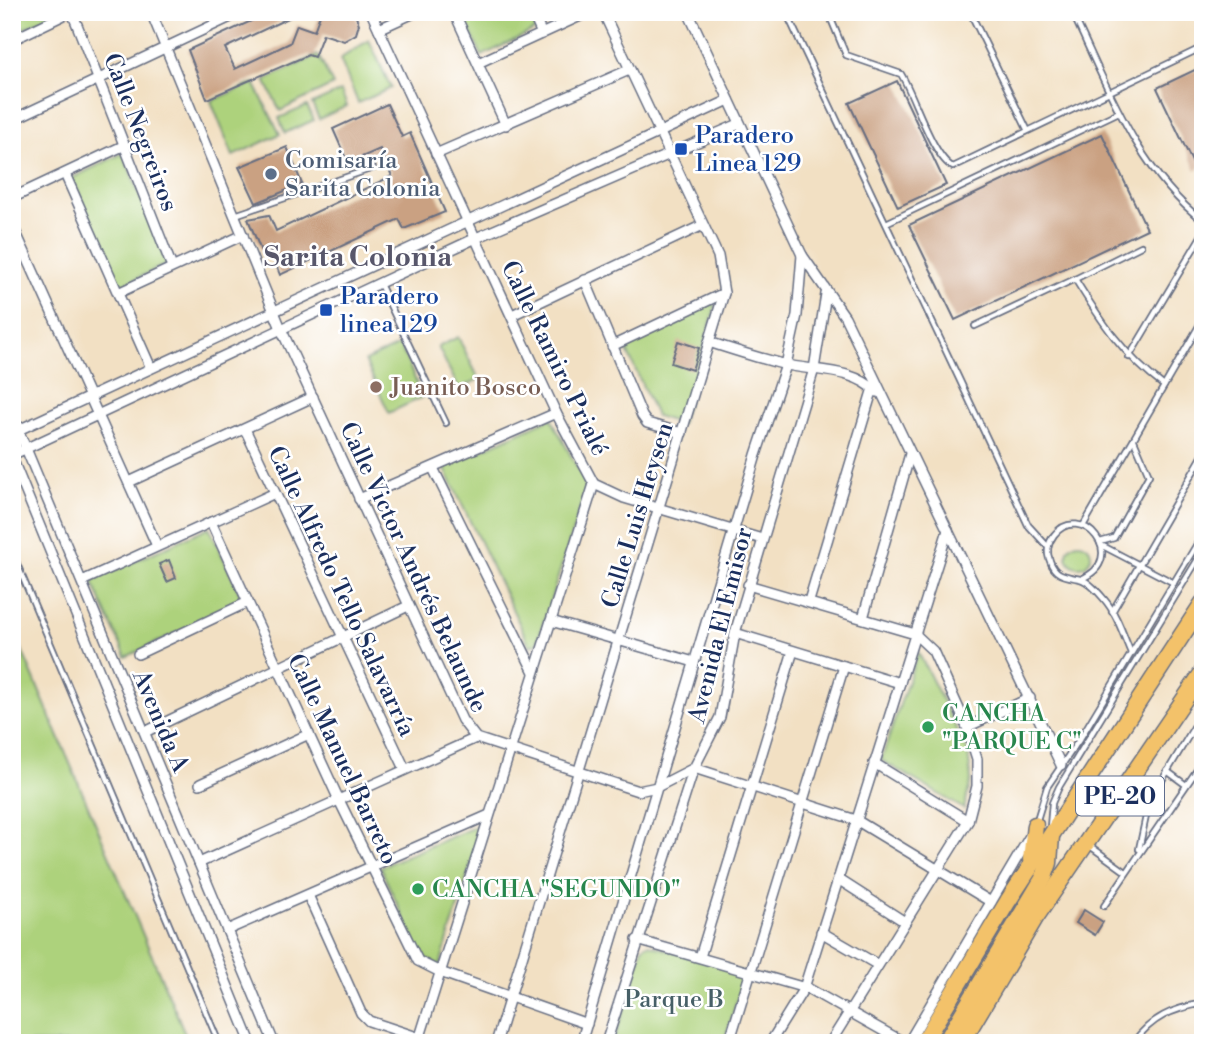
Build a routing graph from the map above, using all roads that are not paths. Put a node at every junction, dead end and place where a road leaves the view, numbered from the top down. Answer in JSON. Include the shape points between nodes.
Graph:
{"nodes":[{"id":1,"x":71,"y":12,"type":"edge"},
{"id":2,"x":151,"y":12,"type":"edge"},
{"id":3,"x":241,"y":12,"type":"edge"},
{"id":4,"x":371,"y":12,"type":"edge"},
{"id":5,"x":416,"y":12,"type":"edge"},
{"id":6,"x":454,"y":12,"type":"edge"},
{"id":7,"x":532,"y":12,"type":"edge"},
{"id":8,"x":589,"y":12,"type":"edge"},
{"id":9,"x":603,"y":12,"type":"edge"},
{"id":10,"x":688,"y":12,"type":"edge"},
{"id":11,"x":786,"y":12,"type":"edge"},
{"id":12,"x":828,"y":12,"type":"edge"},
{"id":13,"x":970,"y":12,"type":"edge"},
{"id":14,"x":1072,"y":12,"type":"edge"},
{"id":15,"x":379,"y":29,"type":"junction"},
{"id":16,"x":542,"y":34,"type":"junction"},
{"id":17,"x":12,"y":40,"type":"edge"},
{"id":18,"x":1203,"y":47,"type":"edge"},
{"id":19,"x":165,"y":48,"type":"junction"},
{"id":20,"x":478,"y":63,"type":"junction"},
{"id":21,"x":629,"y":70,"type":"junction"},
{"id":22,"x":100,"y":78,"type":"junction"},
{"id":23,"x":1109,"y":89,"type":"junction"},
{"id":24,"x":729,"y":100,"type":"junction"},
{"id":25,"x":1119,"y":112,"type":"junction"},
{"id":26,"x":12,"y":120,"type":"edge"},
{"id":27,"x":740,"y":124,"type":"junction"},
{"id":28,"x":506,"y":125,"type":"junction"},
{"id":29,"x":1027,"y":129,"type":"junction"},
{"id":30,"x":659,"y":132,"type":"junction"},
{"id":31,"x":125,"y":145,"type":"junction"},
{"id":32,"x":668,"y":153,"type":"junction"},
{"id":33,"x":436,"y":154,"type":"junction"},
{"id":34,"x":373,"y":169,"type":"dead end"},
{"id":35,"x":65,"y":174,"type":"junction"},
{"id":36,"x":12,"y":198,"type":"edge"},
{"id":37,"x":235,"y":215,"type":"junction"},
{"id":38,"x":1203,"y":221,"type":"edge"},
{"id":39,"x":468,"y":223,"type":"junction"},
{"id":40,"x":886,"y":223,"type":"junction"},
{"id":41,"x":12,"y":224,"type":"edge"},
{"id":42,"x":704,"y":225,"type":"junction"},
{"id":43,"x":1203,"y":233,"type":"edge"},
{"id":44,"x":243,"y":235,"type":"junction"},
{"id":45,"x":476,"y":238,"type":"junction"},
{"id":46,"x":1141,"y":246,"type":"dead end"},
{"id":47,"x":802,"y":256,"type":"junction"},
{"id":48,"x":172,"y":267,"type":"junction"},
{"id":49,"x":1075,"y":279,"type":"junction"},
{"id":50,"x":585,"y":280,"type":"junction"},
{"id":51,"x":380,"y":284,"type":"junction"},
{"id":52,"x":118,"y":293,"type":"junction"},
{"id":53,"x":724,"y":293,"type":"junction"},
{"id":54,"x":826,"y":294,"type":"junction"},
{"id":55,"x":274,"y":312,"type":"junction"},
{"id":56,"x":512,"y":314,"type":"junction"},
{"id":57,"x":1203,"y":319,"type":"edge"},
{"id":58,"x":975,"y":326,"type":"dead end"},
{"id":59,"x":282,"y":331,"type":"junction"},
{"id":60,"x":709,"y":342,"type":"junction"},
{"id":61,"x":612,"y":346,"type":"junction"},
{"id":62,"x":1129,"y":357,"type":"junction"},
{"id":63,"x":786,"y":365,"type":"junction"},
{"id":64,"x":151,"y":369,"type":"junction"},
{"id":65,"x":814,"y":369,"type":"junction"},
{"id":66,"x":1164,"y":386,"type":"junction"},
{"id":67,"x":873,"y":387,"type":"junction"},
{"id":68,"x":90,"y":397,"type":"junction"},
{"id":69,"x":313,"y":397,"type":"junction"},
{"id":70,"x":884,"y":398,"type":"junction"},
{"id":71,"x":556,"y":413,"type":"junction"},
{"id":72,"x":12,"y":415,"type":"edge"},
{"id":73,"x":99,"y":415,"type":"junction"},
{"id":74,"x":446,"y":423,"type":"dead end"},
{"id":75,"x":246,"y":429,"type":"junction"},
{"id":76,"x":15,"y":431,"type":"edge"},
{"id":77,"x":682,"y":433,"type":"junction"},
{"id":78,"x":1134,"y":439,"type":"junction"},
{"id":79,"x":27,"y":449,"type":"junction"},
{"id":80,"x":910,"y":454,"type":"junction"},
{"id":81,"x":1203,"y":455,"type":"edge"},
{"id":82,"x":12,"y":456,"type":"edge"},
{"id":83,"x":433,"y":468,"type":"junction"},
{"id":84,"x":129,"y":482,"type":"junction"},
{"id":85,"x":594,"y":484,"type":"junction"},
{"id":86,"x":275,"y":493,"type":"junction"},
{"id":87,"x":359,"y":499,"type":"junction"},
{"id":88,"x":659,"y":507,"type":"junction"},
{"id":89,"x":211,"y":522,"type":"junction"},
{"id":90,"x":1083,"y":526,"type":"junction"},
{"id":91,"x":948,"y":530,"type":"junction"},
{"id":92,"x":735,"y":531,"type":"junction"},
{"id":93,"x":1203,"y":534,"type":"edge"},
{"id":94,"x":762,"y":539,"type":"junction"},
{"id":95,"x":1101,"y":543,"type":"junction"},
{"id":96,"x":157,"y":546,"type":"junction"},
{"id":97,"x":1048,"y":547,"type":"junction"},
{"id":98,"x":1203,"y":551,"type":"edge"},
{"id":99,"x":12,"y":552,"type":"edge"},
{"id":100,"x":1140,"y":565,"type":"junction"},
{"id":101,"x":1081,"y":579,"type":"junction"},
{"id":102,"x":82,"y":581,"type":"junction"},
{"id":103,"x":1174,"y":583,"type":"junction"},
{"id":104,"x":748,"y":585,"type":"junction"},
{"id":105,"x":809,"y":601,"type":"junction"},
{"id":106,"x":248,"y":602,"type":"junction"},
{"id":107,"x":1203,"y":603,"type":"edge"},
{"id":108,"x":408,"y":606,"type":"junction"},
{"id":109,"x":1112,"y":612,"type":"junction"},
{"id":110,"x":863,"y":618,"type":"junction"},
{"id":111,"x":551,"y":621,"type":"junction"},
{"id":112,"x":735,"y":633,"type":"junction"},
{"id":113,"x":915,"y":634,"type":"junction"},
{"id":114,"x":342,"y":638,"type":"junction"},
{"id":115,"x":618,"y":642,"type":"junction"},
{"id":116,"x":793,"y":651,"type":"junction"},
{"id":117,"x":1131,"y":653,"type":"junction"},
{"id":118,"x":138,"y":654,"type":"dead end"},
{"id":119,"x":694,"y":662,"type":"junction"},
{"id":120,"x":844,"y":666,"type":"junction"},
{"id":121,"x":279,"y":669,"type":"junction"},
{"id":122,"x":534,"y":672,"type":"junction"},
{"id":123,"x":1203,"y":672,"type":"edge"},
{"id":124,"x":900,"y":683,"type":"junction"},
{"id":125,"x":1030,"y":698,"type":"junction"},
{"id":126,"x":1203,"y":712,"type":"edge"},
{"id":127,"x":967,"y":727,"type":"junction"},
{"id":128,"x":145,"y":732,"type":"junction"},
{"id":129,"x":309,"y":734,"type":"junction"},
{"id":130,"x":475,"y":738,"type":"junction"},
{"id":131,"x":510,"y":749,"type":"junction"},
{"id":132,"x":1203,"y":761,"type":"edge"},
{"id":133,"x":874,"y":763,"type":"junction"},
{"id":134,"x":1061,"y":765,"type":"junction"},
{"id":135,"x":694,"y":768,"type":"junction"},
{"id":136,"x":405,"y":769,"type":"junction"},
{"id":137,"x":579,"y":771,"type":"junction"},
{"id":138,"x":1167,"y":771,"type":"junction"},
{"id":139,"x":200,"y":784,"type":"dead end"},
{"id":140,"x":1186,"y":785,"type":"junction"},
{"id":141,"x":657,"y":787,"type":"junction"},
{"id":142,"x":752,"y":788,"type":"junction"},
{"id":143,"x":339,"y":800,"type":"junction"},
{"id":144,"x":804,"y":804,"type":"junction"},
{"id":145,"x":489,"y":815,"type":"junction"},
{"id":146,"x":856,"y":820,"type":"junction"},
{"id":147,"x":968,"y":821,"type":"junction"},
{"id":148,"x":1035,"y":825,"type":"junction"},
{"id":149,"x":1051,"y":835,"type":"junction"},
{"id":150,"x":1086,"y":844,"type":"junction"},
{"id":151,"x":1139,"y":852,"type":"junction"},
{"id":152,"x":199,"y":863,"type":"junction"},
{"id":153,"x":372,"y":866,"type":"junction"},
{"id":154,"x":1028,"y":869,"type":"junction"},
{"id":155,"x":938,"y":870,"type":"junction"},
{"id":156,"x":1126,"y":872,"type":"junction"},
{"id":157,"x":838,"y":879,"type":"junction"},
{"id":158,"x":308,"y":895,"type":"junction"},
{"id":159,"x":990,"y":902,"type":"junction"},
{"id":160,"x":1104,"y":906,"type":"dead end"},
{"id":161,"x":905,"y":922,"type":"junction"},
{"id":162,"x":227,"y":930,"type":"junction"},
{"id":163,"x":821,"y":932,"type":"junction"},
{"id":164,"x":637,"y":940,"type":"junction"},
{"id":165,"x":700,"y":957,"type":"junction"},
{"id":166,"x":878,"y":965,"type":"junction"},
{"id":167,"x":752,"y":971,"type":"junction"},
{"id":168,"x":440,"y":972,"type":"junction"},
{"id":169,"x":804,"y":988,"type":"junction"},
{"id":170,"x":510,"y":996,"type":"junction"},
{"id":171,"x":1203,"y":1003,"type":"edge"},
{"id":172,"x":849,"y":1010,"type":"junction"},
{"id":173,"x":587,"y":1024,"type":"junction"},
{"id":174,"x":419,"y":1040,"type":"edge"},
{"id":175,"x":219,"y":1043,"type":"edge"},
{"id":176,"x":251,"y":1043,"type":"edge"},
{"id":177,"x":274,"y":1043,"type":"edge"},
{"id":178,"x":496,"y":1043,"type":"edge"},
{"id":179,"x":581,"y":1043,"type":"edge"},
{"id":180,"x":606,"y":1043,"type":"edge"},
{"id":181,"x":729,"y":1043,"type":"edge"},
{"id":182,"x":770,"y":1043,"type":"edge"},
{"id":183,"x":830,"y":1043,"type":"edge"},
{"id":184,"x":906,"y":1043,"type":"edge"},
{"id":185,"x":923,"y":1043,"type":"edge"},
{"id":186,"x":945,"y":1043,"type":"edge"},
{"id":187,"x":961,"y":1043,"type":"edge"},
{"id":188,"x":1133,"y":1043,"type":"edge"}],
"edges":[{"from":1,"to":17,"type":"street"},
{"from":1,"to":22,"type":"street","name":"Calle Negreiros"},
{"from":2,"to":19,"type":"street","name":"Calle Victor Andrés Belaunde"},
{"from":3,"to":19,"type":"street"},
{"from":4,"to":15,"type":"street","name":"Calle Ramiro Prialé"},
{"from":5,"to":15,"type":"street"},
{"from":6,"to":20,"type":"street"},
{"from":7,"to":16,"type":"street"},
{"from":8,"to":16,"type":"street"},
{"from":9,"to":21,"type":"street","name":"Calle Luis Heysen"},
{"from":10,"to":24,"type":"street"},
{"from":11,"to":40,"type":"lane"},
{"from":12,"to":29,"type":"lane","via":[[846,55],[901,74],[950,166]]},
{"from":13,"to":29,"type":"lane"},
{"from":14,"to":23,"type":"lane"},
{"from":15,"to":33,"type":"street","name":"Calle Ramiro Prialé"},
{"from":16,"to":20,"type":"street"},
{"from":18,"to":23,"type":"lane"},
{"from":19,"to":22,"type":"street"},
{"from":19,"to":37,"type":"street","name":"Calle Victor Andrés Belaunde"},
{"from":20,"to":28,"type":"street"},
{"from":21,"to":28,"type":"street"},
{"from":21,"to":30,"type":"street","name":"Calle Luis Heysen"},
{"from":22,"to":26,"type":"street"},
{"from":22,"to":31,"type":"street","name":"Calle Negreiros"},
{"from":23,"to":25,"type":"lane"},
{"from":23,"to":29,"type":"lane"},
{"from":24,"to":27,"type":"street"},
{"from":24,"to":30,"type":"street"},
{"from":25,"to":38,"type":"lane","via":[[1157,172]]},
{"from":25,"to":40,"type":"lane"},
{"from":27,"to":32,"type":"street"},
{"from":27,"to":47,"type":"street"},
{"from":28,"to":33,"type":"street"},
{"from":30,"to":32,"type":"street","name":"Calle Luis Heysen"},
{"from":30,"to":39,"type":"street"},
{"from":31,"to":35,"type":"street"},
{"from":31,"to":48,"type":"street","name":"Calle Negreiros"},
{"from":32,"to":42,"type":"street","name":"Calle Luis Heysen"},
{"from":32,"to":45,"type":"street"},
{"from":33,"to":39,"type":"street","name":"Calle Ramiro Prialé"},
{"from":34,"to":37,"type":"lane"},
{"from":35,"to":36,"type":"street"},
{"from":35,"to":52,"type":"street"},
{"from":37,"to":44,"type":"street","name":"Calle Victor Andrés Belaunde"},
{"from":39,"to":45,"type":"street","name":"Calle Ramiro Prialé"},
{"from":39,"to":55,"type":"street"},
{"from":40,"to":97,"type":"lane","via":[[1028,525]]},
{"from":41,"to":68,"type":"street"},
{"from":42,"to":50,"type":"street"},
{"from":42,"to":53,"type":"street","name":"Calle Luis Heysen","via":[[718,256]]},
{"from":43,"to":62,"type":"lane"},
{"from":44,"to":48,"type":"street"},
{"from":44,"to":55,"type":"street","name":"Calle Victor Andrés Belaunde"},
{"from":45,"to":51,"type":"street"},
{"from":45,"to":56,"type":"street","name":"Calle Ramiro Prialé"},
{"from":46,"to":49,"type":"lane"},
{"from":47,"to":54,"type":"street"},
{"from":47,"to":63,"type":"street","name":"Avenida El Emisor","via":[[797,315]]},
{"from":48,"to":52,"type":"street"},
{"from":49,"to":58,"type":"lane"},
{"from":49,"to":62,"type":"lane","via":[[1103,326]]},
{"from":50,"to":56,"type":"street"},
{"from":50,"to":61,"type":"street"},
{"from":51,"to":59,"type":"street"},
{"from":51,"to":74,"type":"lane"},
{"from":52,"to":64,"type":"street"},
{"from":53,"to":60,"type":"street","name":"Calle Luis Heysen"},
{"from":53,"to":61,"type":"street"},
{"from":54,"to":65,"type":"street","name":"Avenida El Emisor"},
{"from":54,"to":70,"type":"street","via":[[845,317]]},
{"from":55,"to":59,"type":"street","name":"Calle Victor Andrés Belaunde"},
{"from":55,"to":64,"type":"street"},
{"from":56,"to":71,"type":"street","name":"Calle Ramiro Prialé"},
{"from":57,"to":66,"type":"lane"},
{"from":59,"to":69,"type":"street","name":"Calle Victor Andrés Belaunde"},
{"from":59,"to":73,"type":"street"},
{"from":60,"to":63,"type":"street"},
{"from":60,"to":77,"type":"street","name":"Calle Luis Heysen"},
{"from":61,"to":77,"type":"street","via":[[648,423]]},
{"from":62,"to":66,"type":"lane"},
{"from":63,"to":65,"type":"street"},
{"from":63,"to":92,"type":"street","name":"Avenida El Emisor"},
{"from":64,"to":68,"type":"street"},
{"from":65,"to":67,"type":"street","via":[[843,373]]},
{"from":65,"to":94,"type":"street","name":"Avenida El Emisor"},
{"from":66,"to":78,"type":"lane"},
{"from":67,"to":70,"type":"street"},
{"from":67,"to":105,"type":"street"},
{"from":68,"to":73,"type":"street"},
{"from":68,"to":76,"type":"street"},
{"from":69,"to":75,"type":"street"},
{"from":69,"to":87,"type":"street","name":"Calle Victor Andrés Belaunde"},
{"from":70,"to":80,"type":"street"},
{"from":71,"to":83,"type":"street"},
{"from":71,"to":85,"type":"street","name":"Calle Ramiro Prialé"},
{"from":72,"to":76,"type":"street","name":"Avenida A"},
{"from":73,"to":79,"type":"street"},
{"from":73,"to":84,"type":"street"},
{"from":75,"to":84,"type":"street"},
{"from":75,"to":86,"type":"street","name":"Calle Alfredo Tello Salavarría"},
{"from":76,"to":79,"type":"street","name":"Avenida A"},
{"from":77,"to":88,"type":"street","name":"Calle Luis Heysen"},
{"from":78,"to":90,"type":"lane"},
{"from":78,"to":95,"type":"lane","via":[[1149,475],[1114,538]]},
{"from":79,"to":82,"type":"street"},
{"from":79,"to":102,"type":"street","name":"Avenida A"},
{"from":80,"to":91,"type":"street"},
{"from":80,"to":110,"type":"street"},
{"from":81,"to":100,"type":"lane"},
{"from":82,"to":176,"type":"street","name":"Avenida A"},
{"from":83,"to":87,"type":"street"},
{"from":83,"to":122,"type":"street"},
{"from":84,"to":96,"type":"street"},
{"from":85,"to":88,"type":"street","name":"Calle Ramiro Prialé"},
{"from":85,"to":111,"type":"street"},
{"from":86,"to":89,"type":"street"},
{"from":86,"to":114,"type":"street","name":"Calle Alfredo Tello Salavarría"},
{"from":87,"to":108,"type":"street","name":"Calle Victor Andrés Belaunde"},
{"from":88,"to":92,"type":"street","name":"Calle Ramiro Prialé"},
{"from":88,"to":115,"type":"street","name":"Calle Luis Heysen"},
{"from":89,"to":96,"type":"street"},
{"from":89,"to":106,"type":"street","name":"Calle Manuel Barreto"},
{"from":90,"to":95,"type":"lane"},
{"from":90,"to":97,"type":"lane","via":[[1057,531]]},
{"from":91,"to":113,"type":"street"},
{"from":91,"to":125,"type":"street"},
{"from":92,"to":94,"type":"street","name":"Calle Ramiro Prialé"},
{"from":92,"to":119,"type":"street","name":"Avenida El Emisor"},
{"from":93,"to":103,"type":"lane"},
{"from":94,"to":104,"type":"street","name":"Avenida El Emisor"},
{"from":95,"to":100,"type":"lane"},
{"from":95,"to":101,"type":"lane","via":[[1101,562]]},
{"from":96,"to":102,"type":"street"},
{"from":97,"to":101,"type":"lane","via":[[1057,572]]},
{"from":98,"to":149,"type":"lane","via":[[1059,787],[1050,812]]},
{"from":99,"to":175,"type":"lane"},
{"from":100,"to":103,"type":"lane"},
{"from":100,"to":109,"type":"lane"},
{"from":101,"to":109,"type":"lane"},
{"from":102,"to":128,"type":"street","name":"Avenida A"},
{"from":103,"to":117,"type":"lane"},
{"from":104,"to":105,"type":"street"},
{"from":104,"to":112,"type":"street","name":"Avenida El Emisor"},
{"from":105,"to":110,"type":"street"},
{"from":106,"to":118,"type":"street"},
{"from":106,"to":121,"type":"street","name":"Calle Manuel Barreto"},
{"from":107,"to":149,"type":"highway","number":"PE-20"},
{"from":108,"to":114,"type":"street"},
{"from":108,"to":130,"type":"street","name":"Calle Victor Andrés Belaunde"},
{"from":109,"to":117,"type":"lane"},
{"from":110,"to":113,"type":"street"},
{"from":111,"to":115,"type":"street"},
{"from":111,"to":122,"type":"street"},
{"from":112,"to":116,"type":"street"},
{"from":112,"to":135,"type":"street","name":"Avenida El Emisor","via":[[720,717]]},
{"from":113,"to":124,"type":"street"},
{"from":113,"to":127,"type":"street","via":[[933,651]]},
{"from":114,"to":121,"type":"street"},
{"from":114,"to":136,"type":"street","name":"Calle Alfredo Tello Salavarría"},
{"from":115,"to":119,"type":"street"},
{"from":115,"to":137,"type":"street","name":"Calle Luis Heysen"},
{"from":116,"to":120,"type":"street"},
{"from":116,"to":142,"type":"street"},
{"from":117,"to":134,"type":"lane"},
{"from":119,"to":141,"type":"street","name":"Avenida El Emisor"},
{"from":120,"to":124,"type":"street"},
{"from":120,"to":144,"type":"street"},
{"from":121,"to":128,"type":"street"},
{"from":121,"to":129,"type":"street","name":"Calle Manuel Barreto"},
{"from":122,"to":131,"type":"street"},
{"from":123,"to":150,"type":"highway","number":"PE-20"},
{"from":124,"to":133,"type":"street"},
{"from":125,"to":127,"type":"street"},
{"from":125,"to":134,"type":"street"},
{"from":126,"to":138,"type":"lane"},
{"from":127,"to":147,"type":"street","via":[[978,778]]},
{"from":128,"to":152,"type":"street","name":"Avenida A"},
{"from":129,"to":139,"type":"street"},
{"from":129,"to":143,"type":"street","name":"Calle Manuel Barreto"},
{"from":130,"to":131,"type":"street","name":"Calle Victor Andrés Belaunde"},
{"from":130,"to":136,"type":"street"},
{"from":131,"to":137,"type":"street","name":"Calle Victor Andrés Belaunde"},
{"from":131,"to":145,"type":"street"},
{"from":132,"to":140,"type":"lane"},
{"from":133,"to":146,"type":"street"},
{"from":133,"to":147,"type":"street"},
{"from":134,"to":148,"type":"lane","via":[[1043,795]]},
{"from":135,"to":141,"type":"street","name":"Calle Victor Andrés Belaunde"},
{"from":135,"to":142,"type":"street"},
{"from":135,"to":164,"type":"street","name":"Avenida El Emisor"},
{"from":136,"to":143,"type":"street"},
{"from":137,"to":141,"type":"street","name":"Calle Victor Andrés Belaunde","via":[[638,791]]},
{"from":137,"to":170,"type":"street","name":"Calle Luis Heysen"},
{"from":138,"to":140,"type":"lane"},
{"from":138,"to":151,"type":"lane","via":[[1146,811]]},
{"from":140,"to":151,"type":"lane"},
{"from":141,"to":173,"type":"street","name":"Avenida El Emisor"},
{"from":142,"to":144,"type":"street"},
{"from":142,"to":165,"type":"street"},
{"from":143,"to":152,"type":"street"},
{"from":143,"to":153,"type":"street","name":"Calle Manuel Barreto"},
{"from":144,"to":146,"type":"street"},
{"from":144,"to":167,"type":"street"},
{"from":145,"to":153,"type":"street"},
{"from":145,"to":168,"type":"street"},
{"from":146,"to":155,"type":"street"},
{"from":146,"to":157,"type":"street"},
{"from":147,"to":155,"type":"street"},
{"from":148,"to":154,"type":"highway"},
{"from":148,"to":159,"type":"street"},
{"from":149,"to":154,"type":"highway","number":"PE-20"},
{"from":149,"to":186,"type":"highway","via":[[1044,877]]},
{"from":150,"to":156,"type":"lane"},
{"from":150,"to":187,"type":"highway","number":"PE-20","via":[[1035,918]]},
{"from":151,"to":156,"type":"lane"},
{"from":152,"to":162,"type":"street","name":"Avenida A"},
{"from":153,"to":158,"type":"street"},
{"from":153,"to":168,"type":"street","name":"Calle Manuel Barreto","via":[[418,961]]},
{"from":154,"to":185,"type":"highway","number":"PE-20"},
{"from":155,"to":159,"type":"street"},
{"from":155,"to":161,"type":"street"},
{"from":156,"to":160,"type":"lane"},
{"from":157,"to":161,"type":"street"},
{"from":157,"to":163,"type":"street"},
{"from":158,"to":162,"type":"street"},
{"from":158,"to":174,"type":"street","via":[[361,1013],[369,1021]]},
{"from":159,"to":184,"type":"street"},
{"from":161,"to":166,"type":"street"},
{"from":162,"to":177,"type":"street","name":"Avenida A"},
{"from":163,"to":166,"type":"street"},
{"from":163,"to":169,"type":"street"},
{"from":164,"to":165,"type":"street"},
{"from":164,"to":180,"type":"street","name":"Avenida El Emisor"},
{"from":165,"to":167,"type":"street"},
{"from":166,"to":172,"type":"street"},
{"from":167,"to":169,"type":"street"},
{"from":167,"to":181,"type":"street"},
{"from":168,"to":170,"type":"street","name":"Calle Manuel Barreto"},
{"from":168,"to":174,"type":"street"},
{"from":169,"to":172,"type":"street"},
{"from":169,"to":182,"type":"street"},
{"from":170,"to":173,"type":"street","name":"Calle Manuel Barreto"},
{"from":170,"to":178,"type":"street","name":"Calle Luis Heysen"},
{"from":171,"to":188,"type":"lane","via":[[1157,1017]]},
{"from":172,"to":183,"type":"street"},
{"from":172,"to":184,"type":"street"},
{"from":173,"to":179,"type":"street","name":"Avenida El Emisor"}]}
